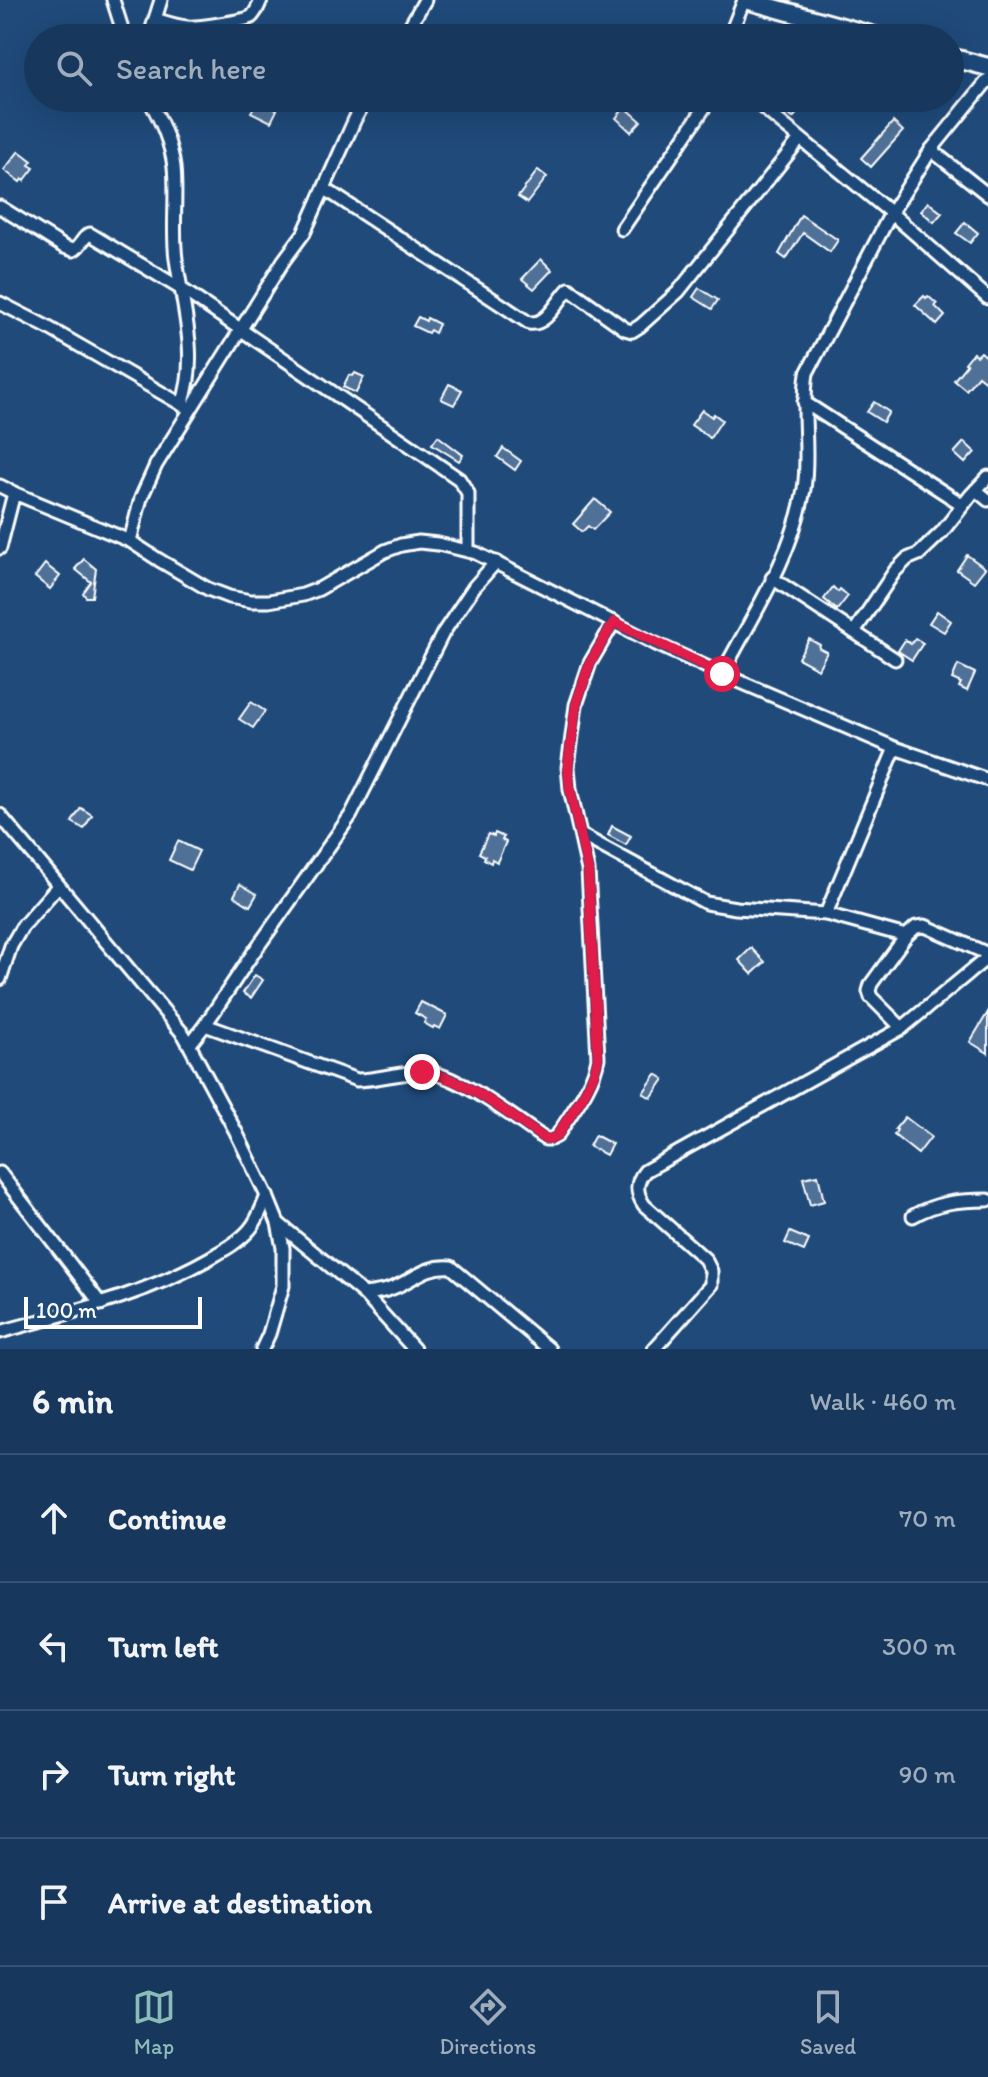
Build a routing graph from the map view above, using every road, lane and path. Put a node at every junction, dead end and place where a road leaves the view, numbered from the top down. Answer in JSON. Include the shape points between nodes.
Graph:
{"nodes":[{"id":1,"x":113,"y":0,"type":"edge"},
{"id":2,"x":161,"y":0,"type":"edge"},
{"id":3,"x":261,"y":0,"type":"edge"},
{"id":4,"x":425,"y":0,"type":"edge"},
{"id":5,"x":745,"y":0,"type":"edge"},
{"id":6,"x":774,"y":4,"type":"edge"},
{"id":7,"x":155,"y":19,"type":"junction"},
{"id":8,"x":121,"y":24,"type":"edge"},
{"id":9,"x":153,"y":24,"type":"edge"},
{"id":10,"x":171,"y":24,"type":"edge"},
{"id":11,"x":213,"y":24,"type":"edge"},
{"id":12,"x":411,"y":24,"type":"edge"},
{"id":13,"x":735,"y":24,"type":"edge"},
{"id":14,"x":838,"y":24,"type":"edge"},
{"id":15,"x":964,"y":61,"type":"edge"},
{"id":16,"x":988,"y":67,"type":"edge"},
{"id":17,"x":988,"y":80,"type":"edge"},
{"id":18,"x":964,"y":109,"type":"edge"},
{"id":19,"x":154,"y":112,"type":"edge"},
{"id":20,"x":359,"y":112,"type":"edge"},
{"id":21,"x":701,"y":112,"type":"edge"},
{"id":22,"x":768,"y":112,"type":"edge"},
{"id":23,"x":962,"y":112,"type":"edge"},
{"id":24,"x":800,"y":139,"type":"junction"},
{"id":25,"x":931,"y":150,"type":"junction"},
{"id":26,"x":325,"y":189,"type":"junction"},
{"id":27,"x":988,"y":195,"type":"edge"},
{"id":28,"x":1,"y":209,"type":"edge"},
{"id":29,"x":891,"y":213,"type":"junction"},
{"id":30,"x":622,"y":229,"type":"dead end"},
{"id":31,"x":183,"y":290,"type":"junction"},
{"id":32,"x":988,"y":298,"type":"edge"},
{"id":33,"x":0,"y":303,"type":"edge"},
{"id":34,"x":240,"y":330,"type":"junction"},
{"id":35,"x":804,"y":402,"type":"junction"},
{"id":36,"x":187,"y":408,"type":"junction"},
{"id":37,"x":988,"y":477,"type":"edge"},
{"id":38,"x":0,"y":486,"type":"edge"},
{"id":39,"x":976,"y":490,"type":"junction"},
{"id":40,"x":14,"y":493,"type":"junction"},
{"id":41,"x":988,"y":500,"type":"edge"},
{"id":42,"x":963,"y":505,"type":"junction"},
{"id":43,"x":130,"y":541,"type":"junction"},
{"id":44,"x":0,"y":548,"type":"edge"},
{"id":45,"x":468,"y":551,"type":"junction"},
{"id":46,"x":496,"y":562,"type":"junction"},
{"id":47,"x":772,"y":578,"type":"junction"},
{"id":48,"x":614,"y":622,"type":"junction"},
{"id":49,"x":854,"y":632,"type":"junction"},
{"id":50,"x":895,"y":659,"type":"dead end"},
{"id":51,"x":722,"y":674,"type":"junction"},
{"id":52,"x":895,"y":748,"type":"junction"},
{"id":53,"x":988,"y":780,"type":"edge"},
{"id":54,"x":0,"y":815,"type":"edge"},
{"id":55,"x":581,"y":835,"type":"junction"},
{"id":56,"x":58,"y":886,"type":"junction"},
{"id":57,"x":826,"y":914,"type":"junction"},
{"id":58,"x":906,"y":936,"type":"junction"},
{"id":59,"x":988,"y":956,"type":"edge"},
{"id":60,"x":0,"y":979,"type":"edge"},
{"id":61,"x":205,"y":1025,"type":"junction"},
{"id":62,"x":902,"y":1028,"type":"junction"},
{"id":63,"x":190,"y":1044,"type":"junction"},
{"id":64,"x":0,"y":1173,"type":"edge"},
{"id":65,"x":267,"y":1196,"type":"junction"},
{"id":66,"x":988,"y":1200,"type":"edge"},
{"id":67,"x":913,"y":1216,"type":"dead end"},
{"id":68,"x":278,"y":1223,"type":"junction"},
{"id":69,"x":364,"y":1294,"type":"junction"},
{"id":70,"x":101,"y":1304,"type":"junction"},
{"id":71,"x":0,"y":1332,"type":"edge"},
{"id":72,"x":262,"y":1349,"type":"edge"},
{"id":73,"x":414,"y":1349,"type":"edge"},
{"id":74,"x":549,"y":1349,"type":"edge"},
{"id":75,"x":654,"y":1349,"type":"edge"}],
"edges":[{"from":1,"to":8,"type":"street"},
{"from":2,"to":7,"type":"street"},
{"from":3,"to":11,"type":"street","via":[[250,17]]},
{"from":4,"to":12,"type":"street"},
{"from":5,"to":6,"type":"main road"},
{"from":5,"to":13,"type":"street"},
{"from":6,"to":14,"type":"main road"},
{"from":7,"to":9,"type":"street"},
{"from":7,"to":10,"type":"street"},
{"from":15,"to":16,"type":"main road"},
{"from":17,"to":18,"type":"street"},
{"from":19,"to":31,"type":"street","via":[[174,168],[176,258]]},
{"from":20,"to":26,"type":"street"},
{"from":21,"to":30,"type":"street"},
{"from":22,"to":24,"type":"street"},
{"from":23,"to":25,"type":"street"},
{"from":24,"to":26,"type":"street","via":[[678,292],[632,331],[569,289],[545,318],[529,323]]},
{"from":24,"to":29,"type":"street"},
{"from":25,"to":27,"type":"street"},
{"from":25,"to":29,"type":"street"},
{"from":26,"to":34,"type":"street","via":[[304,233]]},
{"from":28,"to":31,"type":"street","via":[[73,250],[90,234]]},
{"from":29,"to":32,"type":"street"},
{"from":29,"to":35,"type":"street","via":[[807,373]]},
{"from":31,"to":34,"type":"street"},
{"from":31,"to":36,"type":"street","via":[[190,368]]},
{"from":33,"to":36,"type":"street"},
{"from":34,"to":36,"type":"street"},
{"from":34,"to":45,"type":"street","via":[[459,479],[468,493]]},
{"from":35,"to":42,"type":"street"},
{"from":35,"to":47,"type":"street","via":[[804,488],[795,527]]},
{"from":36,"to":43,"type":"street","via":[[147,482]]},
{"from":37,"to":39,"type":"street"},
{"from":38,"to":40,"type":"street"},
{"from":39,"to":41,"type":"street"},
{"from":39,"to":42,"type":"street"},
{"from":40,"to":43,"type":"street"},
{"from":40,"to":44,"type":"street"},
{"from":42,"to":49,"type":"street","via":[[942,532],[895,571]]},
{"from":43,"to":45,"type":"street","via":[[208,589],[251,601],[303,595],[401,545],[419,542]]},
{"from":45,"to":46,"type":"street"},
{"from":46,"to":48,"type":"street"},
{"from":46,"to":61,"type":"street","via":[[443,633],[351,815]]},
{"from":47,"to":49,"type":"street"},
{"from":47,"to":51,"type":"street"},
{"from":48,"to":51,"type":"street"},
{"from":48,"to":55,"type":"street","via":[[590,663],[576,705],[568,767]]},
{"from":49,"to":50,"type":"street"},
{"from":51,"to":52,"type":"street"},
{"from":52,"to":53,"type":"street"},
{"from":52,"to":57,"type":"street"},
{"from":54,"to":56,"type":"street"},
{"from":55,"to":57,"type":"street","via":[[706,903]]},
{"from":55,"to":61,"type":"street","via":[[588,870],[598,1058],[590,1084],[557,1136],[545,1139],[440,1075],[422,1072],[357,1080]]},
{"from":56,"to":60,"type":"street","via":[[22,927]]},
{"from":56,"to":63,"type":"street"},
{"from":57,"to":58,"type":"street"},
{"from":58,"to":59,"type":"street","via":[[925,926]]},
{"from":58,"to":62,"type":"street","via":[[869,991]]},
{"from":59,"to":62,"type":"street"},
{"from":61,"to":63,"type":"street"},
{"from":62,"to":75,"type":"street","via":[[641,1176],[637,1185],[644,1205],[705,1259],[711,1271],[711,1285]]},
{"from":63,"to":65,"type":"street"},
{"from":64,"to":70,"type":"street"},
{"from":65,"to":68,"type":"street"},
{"from":65,"to":70,"type":"street","via":[[250,1229],[232,1246],[145,1289]]},
{"from":66,"to":67,"type":"street","via":[[939,1204]]},
{"from":68,"to":69,"type":"street"},
{"from":68,"to":72,"type":"street","via":[[283,1286]]},
{"from":69,"to":73,"type":"street"},
{"from":69,"to":74,"type":"street","via":[[390,1289],[429,1268],[451,1267]]},
{"from":70,"to":71,"type":"street"}]}
